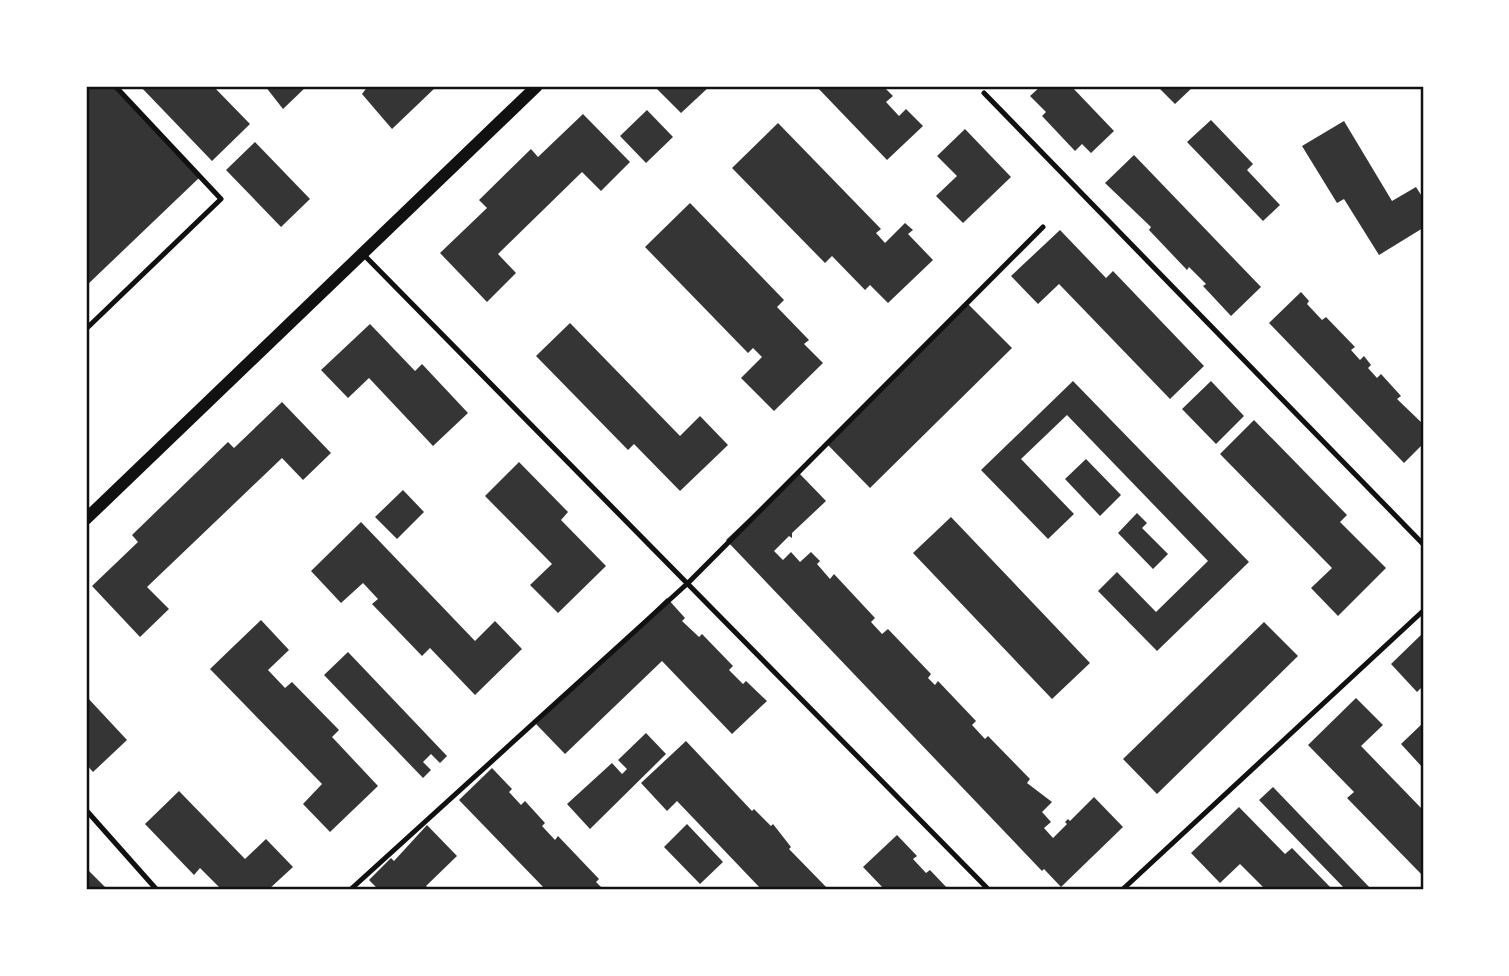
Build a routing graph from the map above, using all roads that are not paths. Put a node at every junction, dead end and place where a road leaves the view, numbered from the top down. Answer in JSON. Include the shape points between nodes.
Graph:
{"nodes":[{"id":1,"x":115,"y":86,"type":"edge"},
{"id":2,"x":537,"y":86,"type":"edge"},
{"id":3,"x":984,"y":93,"type":"dead end"},
{"id":4,"x":1043,"y":227,"type":"dead end"},
{"id":5,"x":362,"y":253,"type":"junction"},
{"id":6,"x":86,"y":328,"type":"edge"},
{"id":7,"x":86,"y":519,"type":"edge"},
{"id":8,"x":1423,"y":544,"type":"edge"},
{"id":9,"x":688,"y":583,"type":"junction"},
{"id":10,"x":1423,"y":611,"type":"edge"},
{"id":11,"x":86,"y":810,"type":"edge"},
{"id":12,"x":157,"y":890,"type":"edge"},
{"id":13,"x":350,"y":890,"type":"edge"},
{"id":14,"x":989,"y":890,"type":"edge"},
{"id":15,"x":1122,"y":890,"type":"edge"}],
"edges":[{"from":1,"to":6,"type":"lane","via":[[221,199]]},
{"from":2,"to":5,"type":"street"},
{"from":3,"to":8,"type":"lane"},
{"from":4,"to":9,"type":"lane"},
{"from":5,"to":7,"type":"street"},
{"from":5,"to":9,"type":"lane"},
{"from":9,"to":13,"type":"lane"},
{"from":9,"to":14,"type":"lane"},
{"from":10,"to":15,"type":"lane"},
{"from":11,"to":12,"type":"lane"}]}
